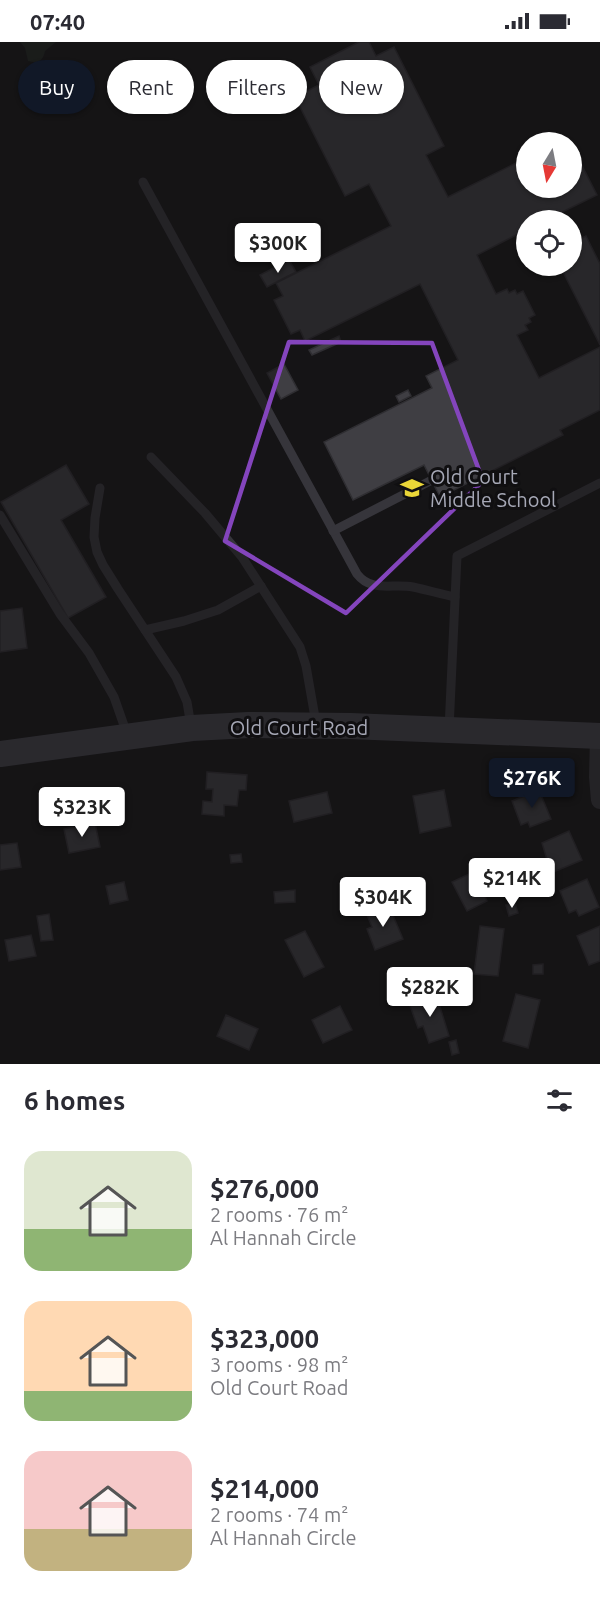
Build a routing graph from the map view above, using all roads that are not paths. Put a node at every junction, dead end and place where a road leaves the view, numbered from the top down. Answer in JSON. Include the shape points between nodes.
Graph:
{"nodes":[{"id":1,"x":143,"y":182,"type":"dead end"},
{"id":2,"x":152,"y":457,"type":"dead end"},
{"id":3,"x":432,"y":480,"type":"dead end"},
{"id":4,"x":600,"y":483,"type":"edge"},
{"id":5,"x":100,"y":488,"type":"dead end"},
{"id":6,"x":0,"y":515,"type":"edge"},
{"id":7,"x":333,"y":531,"type":"junction"},
{"id":8,"x":261,"y":586,"type":"junction"},
{"id":9,"x":455,"y":597,"type":"junction"},
{"id":10,"x":145,"y":630,"type":"junction"},
{"id":11,"x":316,"y":725,"type":"junction"},
{"id":12,"x":192,"y":728,"type":"junction"},
{"id":13,"x":449,"y":730,"type":"junction"},
{"id":14,"x":128,"y":736,"type":"junction"},
{"id":15,"x":599,"y":736,"type":"edge"},
{"id":16,"x":0,"y":754,"type":"edge"},
{"id":17,"x":600,"y":800,"type":"edge"}],
"edges":[{"from":1,"to":7,"type":"lane"},
{"from":2,"to":8,"type":"lane","via":[[205,513]]},
{"from":3,"to":7,"type":"lane"},
{"from":4,"to":9,"type":"lane","via":[[457,556]]},
{"from":5,"to":10,"type":"lane","via":[[94,537],[98,552]]},
{"from":6,"to":14,"type":"lane","via":[[60,614],[89,653],[114,697]]},
{"from":7,"to":9,"type":"lane","via":[[362,580],[386,588],[411,587]]},
{"from":8,"to":10,"type":"lane","via":[[218,610]]},
{"from":8,"to":11,"type":"lane","via":[[300,646]]},
{"from":9,"to":13,"type":"lane"},
{"from":10,"to":12,"type":"lane","via":[[176,677],[187,702]]},
{"from":11,"to":12,"type":"main road","name":"Old Court Road"},
{"from":11,"to":13,"type":"main road","name":"Old Court Road"},
{"from":12,"to":14,"type":"main road","name":"Old Court Road"},
{"from":13,"to":15,"type":"main road","name":"Old Court Road"},
{"from":14,"to":16,"type":"main road","name":"Old Court Road"},
{"from":15,"to":17,"type":"street"}]}
